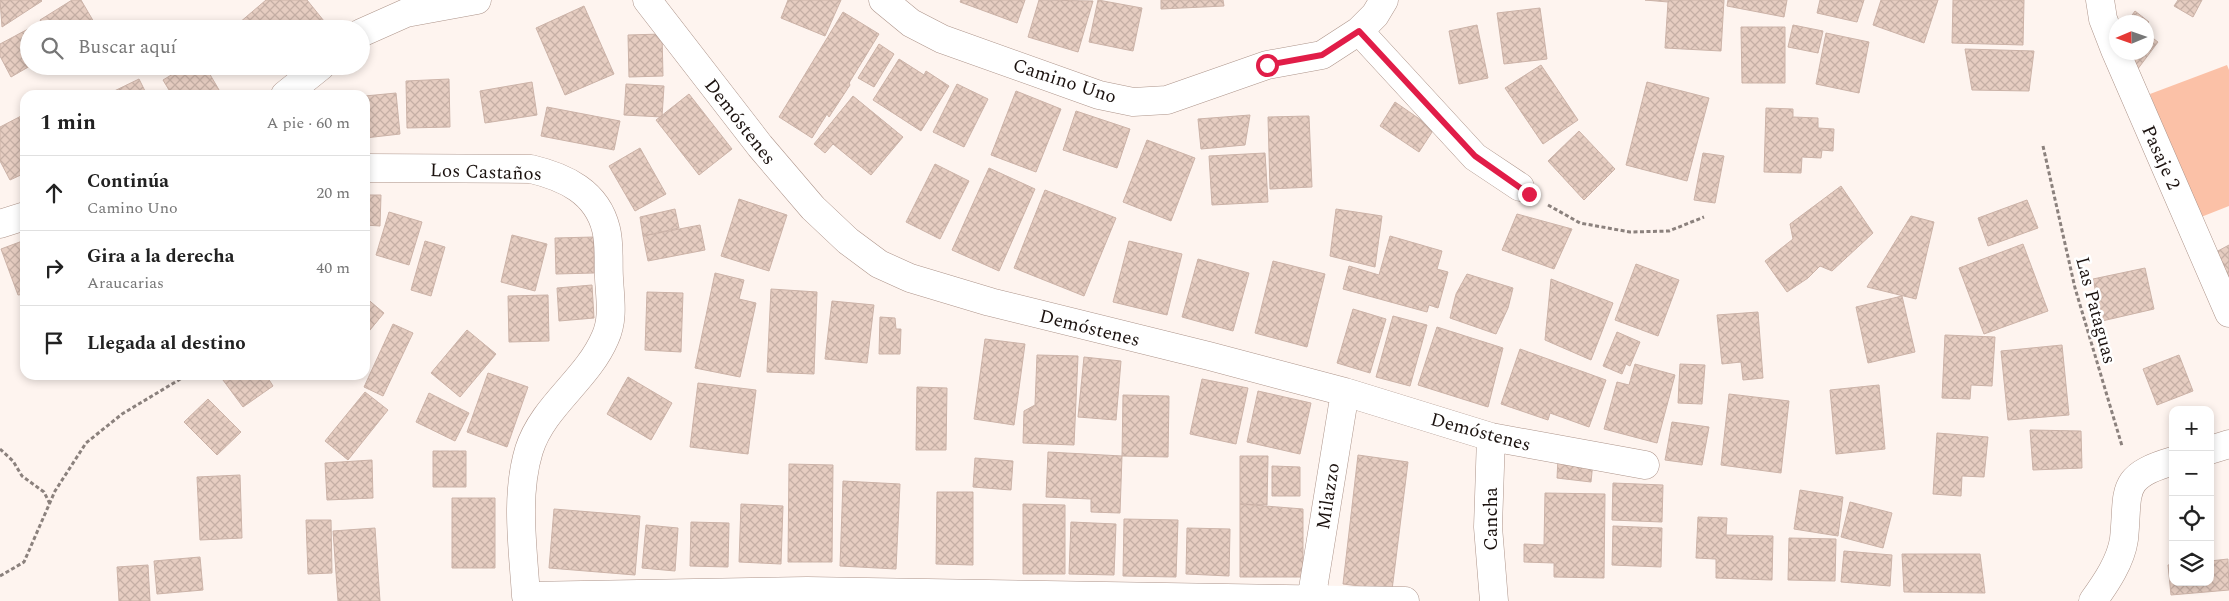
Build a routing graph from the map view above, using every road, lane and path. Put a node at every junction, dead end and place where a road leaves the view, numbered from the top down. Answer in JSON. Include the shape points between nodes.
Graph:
{"nodes":[{"id":1,"x":477,"y":0,"type":"edge"},
{"id":2,"x":647,"y":0,"type":"edge"},
{"id":3,"x":883,"y":0,"type":"edge"},
{"id":4,"x":1384,"y":0,"type":"edge"},
{"id":5,"x":2100,"y":0,"type":"edge"},
{"id":6,"x":446,"y":2,"type":"edge"},
{"id":7,"x":370,"y":29,"type":"edge"},
{"id":8,"x":1359,"y":31,"type":"junction"},
{"id":9,"x":2043,"y":146,"type":"dead end"},
{"id":10,"x":370,"y":168,"type":"edge"},
{"id":11,"x":1520,"y":188,"type":"joint"},
{"id":12,"x":1704,"y":217,"type":"dead end"},
{"id":13,"x":20,"y":218,"type":"edge"},
{"id":14,"x":0,"y":224,"type":"edge"},
{"id":15,"x":2229,"y":313,"type":"edge"},
{"id":16,"x":179,"y":380,"type":"edge"},
{"id":17,"x":1345,"y":392,"type":"junction"},
{"id":18,"x":1491,"y":437,"type":"junction"},
{"id":19,"x":2229,"y":444,"type":"edge"},
{"id":20,"x":2214,"y":449,"type":"edge"},
{"id":21,"x":0,"y":450,"type":"edge"},
{"id":22,"x":2169,"y":462,"type":"edge"},
{"id":23,"x":1645,"y":465,"type":"dead end"},
{"id":24,"x":2132,"y":480,"type":"junction"},
{"id":25,"x":50,"y":504,"type":"junction"},
{"id":26,"x":0,"y":576,"type":"edge"},
{"id":27,"x":1311,"y":600,"type":"edge"},
{"id":28,"x":1405,"y":601,"type":"edge"},
{"id":29,"x":1494,"y":601,"type":"edge"},
{"id":30,"x":2093,"y":601,"type":"edge"}],
"edges":[{"from":1,"to":6,"type":"street"},
{"from":2,"to":17,"type":"street","name":"Demóstenes","via":[[760,146],[814,208],[848,241],[879,264],[910,278],[990,302]]},
{"from":3,"to":8,"type":"street","name":"Camino Uno","via":[[911,23],[942,39],[1099,95],[1133,102],[1167,100],[1267,65],[1322,55]]},
{"from":4,"to":8,"type":"street","name":"Camino Uno"},
{"from":5,"to":15,"type":"street","name":"Pasaje 2","via":[[2114,50]]},
{"from":6,"to":7,"type":"street","via":[[406,13]]},
{"from":8,"to":11,"type":"street","via":[[1475,156]]},
{"from":9,"to":24,"type":"path","name":"Las Pataguas","via":[[2075,288]]},
{"from":10,"to":27,"type":"street","name":"Los Castaños","via":[[531,169],[545,172],[569,181],[586,194],[598,210],[606,230],[612,316],[606,337],[545,418],[524,466],[521,495],[526,596],[807,591]]},
{"from":11,"to":12,"type":"path","via":[[1580,223],[1630,232],[1670,231]]},
{"from":13,"to":14,"type":"street"},
{"from":16,"to":25,"type":"path","via":[[122,414],[86,443]]},
{"from":17,"to":18,"type":"street","name":"Demóstenes"},
{"from":17,"to":27,"type":"street","name":"Milazzo"},
{"from":18,"to":23,"type":"street","name":"Demóstenes"},
{"from":18,"to":29,"type":"street","name":"Cancha","via":[[1488,527]]},
{"from":19,"to":20,"type":"street"},
{"from":21,"to":25,"type":"path","via":[[13,461],[22,476],[44,492]]},
{"from":22,"to":24,"type":"street","via":[[2151,467]]},
{"from":24,"to":30,"type":"street","via":[[2125,501],[2124,541],[2108,581]]},
{"from":25,"to":26,"type":"path","via":[[24,562]]},
{"from":27,"to":28,"type":"street"}]}
